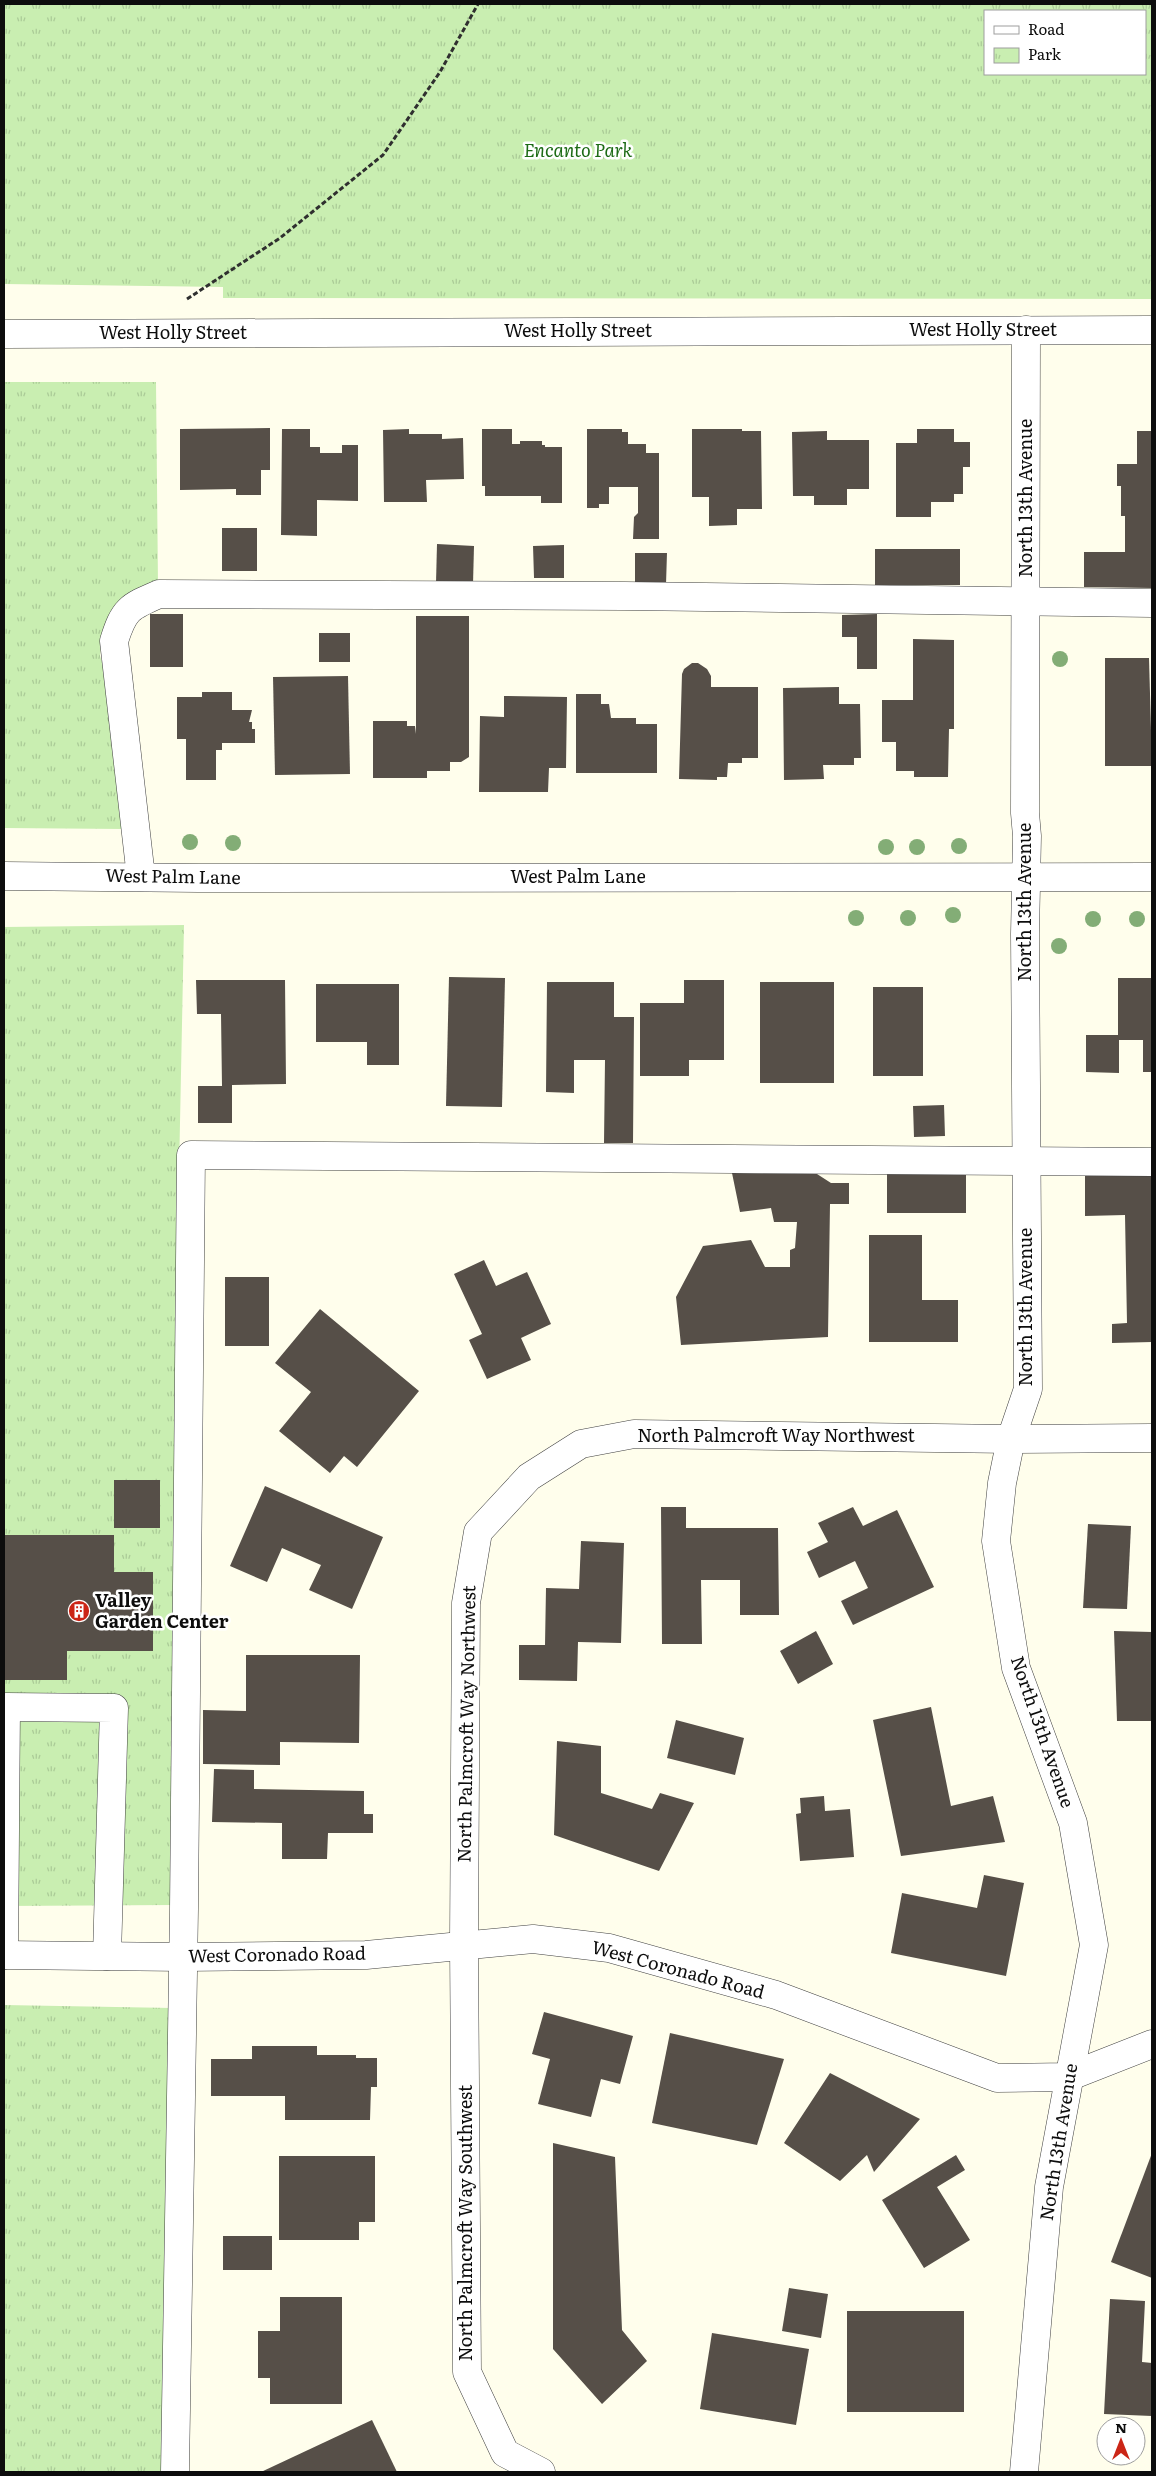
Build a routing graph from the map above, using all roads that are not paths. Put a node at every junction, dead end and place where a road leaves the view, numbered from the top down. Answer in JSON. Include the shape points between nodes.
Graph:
{"nodes":[{"id":1,"x":1026,"y":330,"type":"junction"},
{"id":2,"x":1152,"y":330,"type":"edge"},
{"id":3,"x":4,"y":334,"type":"edge"},
{"id":4,"x":1026,"y":603,"type":"junction"},
{"id":5,"x":1152,"y":603,"type":"edge"},
{"id":6,"x":4,"y":876,"type":"edge"},
{"id":7,"x":142,"y":876,"type":"junction"},
{"id":8,"x":1025,"y":876,"type":"junction"},
{"id":9,"x":1152,"y":877,"type":"edge"},
{"id":10,"x":1026,"y":1162,"type":"junction"},
{"id":11,"x":1152,"y":1162,"type":"edge"},
{"id":12,"x":1152,"y":1438,"type":"edge"},
{"id":13,"x":1011,"y":1439,"type":"junction"},
{"id":14,"x":464,"y":1944,"type":"junction"},
{"id":15,"x":4,"y":1955,"type":"edge"},
{"id":16,"x":107,"y":1956,"type":"junction"},
{"id":17,"x":183,"y":1957,"type":"junction"},
{"id":18,"x":1152,"y":2044,"type":"edge"},
{"id":19,"x":1068,"y":2077,"type":"junction"},
{"id":20,"x":175,"y":2472,"type":"edge"},
{"id":21,"x":541,"y":2472,"type":"edge"},
{"id":22,"x":1024,"y":2472,"type":"edge"}],
"edges":[{"from":1,"to":2,"type":"street","name":"West Holly Street"},
{"from":1,"to":3,"type":"street","name":"West Holly Street"},
{"from":1,"to":4,"type":"street","name":"North 13th Avenue"},
{"from":4,"to":5,"type":"street"},
{"from":4,"to":7,"type":"street","via":[[605,596],[159,594],[137,604],[121,618],[114,641]]},
{"from":4,"to":8,"type":"street","name":"North 13th Avenue"},
{"from":6,"to":7,"type":"street","name":"West Palm Lane"},
{"from":7,"to":8,"type":"street","name":"West Palm Lane"},
{"from":8,"to":9,"type":"street","name":"West Palm Lane"},
{"from":8,"to":10,"type":"street","name":"North 13th Avenue"},
{"from":10,"to":11,"type":"street"},
{"from":10,"to":13,"type":"street","name":"North 13th Avenue","via":[[1028,1389]]},
{"from":10,"to":17,"type":"street","via":[[191,1156]]},
{"from":12,"to":13,"type":"street","name":"North Palmcroft Way Northwest"},
{"from":13,"to":14,"type":"street","name":"North Palmcroft Way Northwest","via":[[634,1434],[580,1444],[529,1476],[478,1532],[466,1603]]},
{"from":13,"to":19,"type":"street","name":"North 13th Avenue","via":[[1002,1483],[996,1541],[1016,1668],[1073,1824],[1094,1945]]},
{"from":14,"to":17,"type":"street","name":"West Coronado Road","via":[[366,1955]]},
{"from":14,"to":19,"type":"street","name":"West Coronado Road","via":[[533,1939],[609,1948],[776,1996],[997,2078]]},
{"from":14,"to":21,"type":"street","name":"North Palmcroft Way Southwest","via":[[467,2372],[505,2453]]},
{"from":15,"to":16,"type":"street","name":"West Coronado Road"},
{"from":15,"to":16,"type":"street","via":[[6,1707],[114,1708]]},
{"from":16,"to":17,"type":"street","name":"West Coronado Road"},
{"from":17,"to":20,"type":"street"},
{"from":18,"to":19,"type":"street","name":"West Coronado Road"},
{"from":19,"to":22,"type":"street","name":"North 13th Avenue","via":[[1049,2187]]}]}
